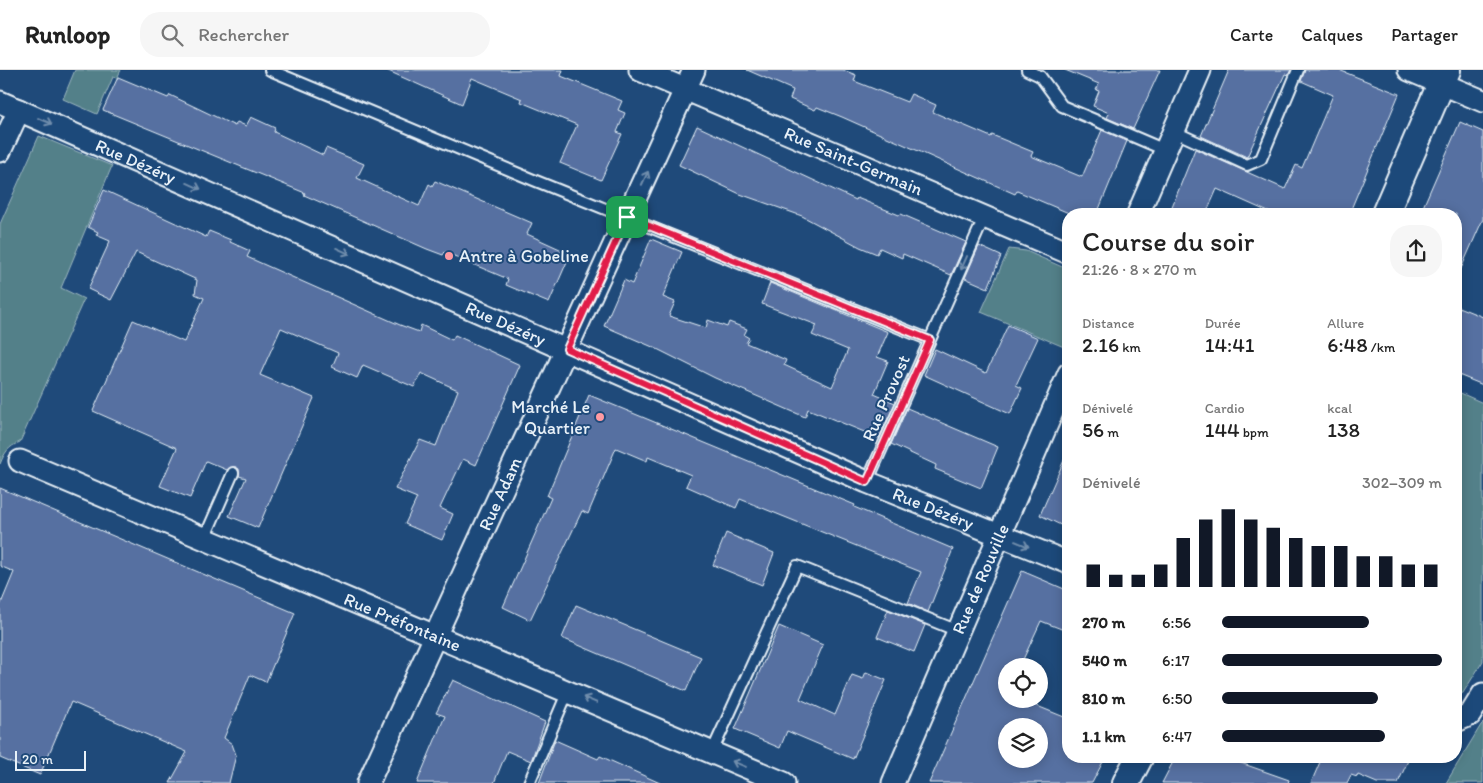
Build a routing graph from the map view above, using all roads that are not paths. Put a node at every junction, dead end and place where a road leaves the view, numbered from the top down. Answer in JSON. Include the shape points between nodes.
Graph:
{"nodes":[{"id":1,"x":270,"y":70,"type":"edge"},
{"id":2,"x":640,"y":70,"type":"edge"},
{"id":3,"x":1027,"y":70,"type":"edge"},
{"id":4,"x":1200,"y":70,"type":"edge"},
{"id":5,"x":1298,"y":70,"type":"edge"},
{"id":6,"x":1409,"y":70,"type":"edge"},
{"id":7,"x":1444,"y":77,"type":"edge"},
{"id":8,"x":690,"y":79,"type":"edge"},
{"id":9,"x":1483,"y":101,"type":"edge"},
{"id":10,"x":9,"y":106,"type":"edge"},
{"id":11,"x":1169,"y":140,"type":"junction"},
{"id":12,"x":0,"y":151,"type":"edge"},
{"id":13,"x":1141,"y":208,"type":"edge"},
{"id":14,"x":1388,"y":208,"type":"edge"},
{"id":15,"x":627,"y":217,"type":"junction"},
{"id":16,"x":984,"y":218,"type":"junction"},
{"id":17,"x":1062,"y":250,"type":"edge"},
{"id":18,"x":930,"y":340,"type":"junction"},
{"id":19,"x":567,"y":349,"type":"junction"},
{"id":20,"x":1062,"y":389,"type":"edge"},
{"id":21,"x":20,"y":461,"type":"dead end"},
{"id":22,"x":232,"y":473,"type":"dead end"},
{"id":23,"x":867,"y":482,"type":"junction"},
{"id":24,"x":1000,"y":535,"type":"junction"},
{"id":25,"x":205,"y":537,"type":"junction"},
{"id":26,"x":1062,"y":560,"type":"edge"},
{"id":27,"x":958,"y":631,"type":"junction"},
{"id":28,"x":436,"y":635,"type":"junction"},
{"id":29,"x":568,"y":691,"type":"junction"},
{"id":30,"x":1483,"y":694,"type":"edge"},
{"id":31,"x":1462,"y":719,"type":"edge"},
{"id":32,"x":712,"y":752,"type":"junction"},
{"id":33,"x":1136,"y":763,"type":"edge"},
{"id":34,"x":368,"y":783,"type":"edge"},
{"id":35,"x":529,"y":783,"type":"edge"},
{"id":36,"x":784,"y":783,"type":"edge"},
{"id":37,"x":893,"y":783,"type":"edge"},
{"id":38,"x":1126,"y":783,"type":"edge"}],
"edges":[{"from":1,"to":15,"type":"lane"},
{"from":2,"to":8,"type":"street","name":"Rue Saint-Germain"},
{"from":3,"to":11,"type":"lane","via":[[1040,76],[1062,106]]},
{"from":4,"to":11,"type":"street"},
{"from":5,"to":11,"type":"lane","via":[[1261,159],[1247,164]]},
{"from":6,"to":7,"type":"street"},
{"from":7,"to":9,"type":"street"},
{"from":7,"to":14,"type":"street"},
{"from":15,"to":8,"type":"street","name":"Rue Adam","one_way":true},
{"from":8,"to":16,"type":"street","name":"Rue Saint-Germain"},
{"from":10,"to":12,"type":"street"},
{"from":10,"to":19,"type":"street","name":"Rue Dézéry","one_way":true},
{"from":11,"to":13,"type":"street"},
{"from":15,"to":18,"type":"lane"},
{"from":15,"to":19,"type":"street","name":"Rue Adam"},
{"from":16,"to":17,"type":"street","name":"Rue Saint-Germain"},
{"from":16,"to":18,"type":"lane","name":"Rue Provost","one_way":true},
{"from":18,"to":23,"type":"lane","name":"Rue Provost"},
{"from":19,"to":23,"type":"street","name":"Rue Dézéry"},
{"from":19,"to":28,"type":"street","name":"Rue Adam"},
{"from":20,"to":24,"type":"street","name":"Rue de Rouville"},
{"from":21,"to":25,"type":"street","name":"Rue Préfontaine"},
{"from":22,"to":25,"type":"lane"},
{"from":23,"to":24,"type":"street","name":"Rue Dézéry"},
{"from":24,"to":26,"type":"street","name":"Rue Dézéry","one_way":true},
{"from":24,"to":27,"type":"street","name":"Rue de Rouville"},
{"from":25,"to":28,"type":"street","name":"Rue Préfontaine"},
{"from":27,"to":32,"type":"lane","via":[[797,566]]},
{"from":27,"to":37,"type":"street","name":"Rue de Rouville"},
{"from":28,"to":29,"type":"street","name":"Rue Préfontaine"},
{"from":28,"to":34,"type":"street","name":"Rue Adam"},
{"from":32,"to":29,"type":"street","name":"Rue Préfontaine","one_way":true},
{"from":29,"to":35,"type":"lane"},
{"from":30,"to":31,"type":"street","via":[[1470,716]]},
{"from":36,"to":32,"type":"street","name":"Rue Préfontaine","one_way":true},
{"from":33,"to":38,"type":"street"}]}
